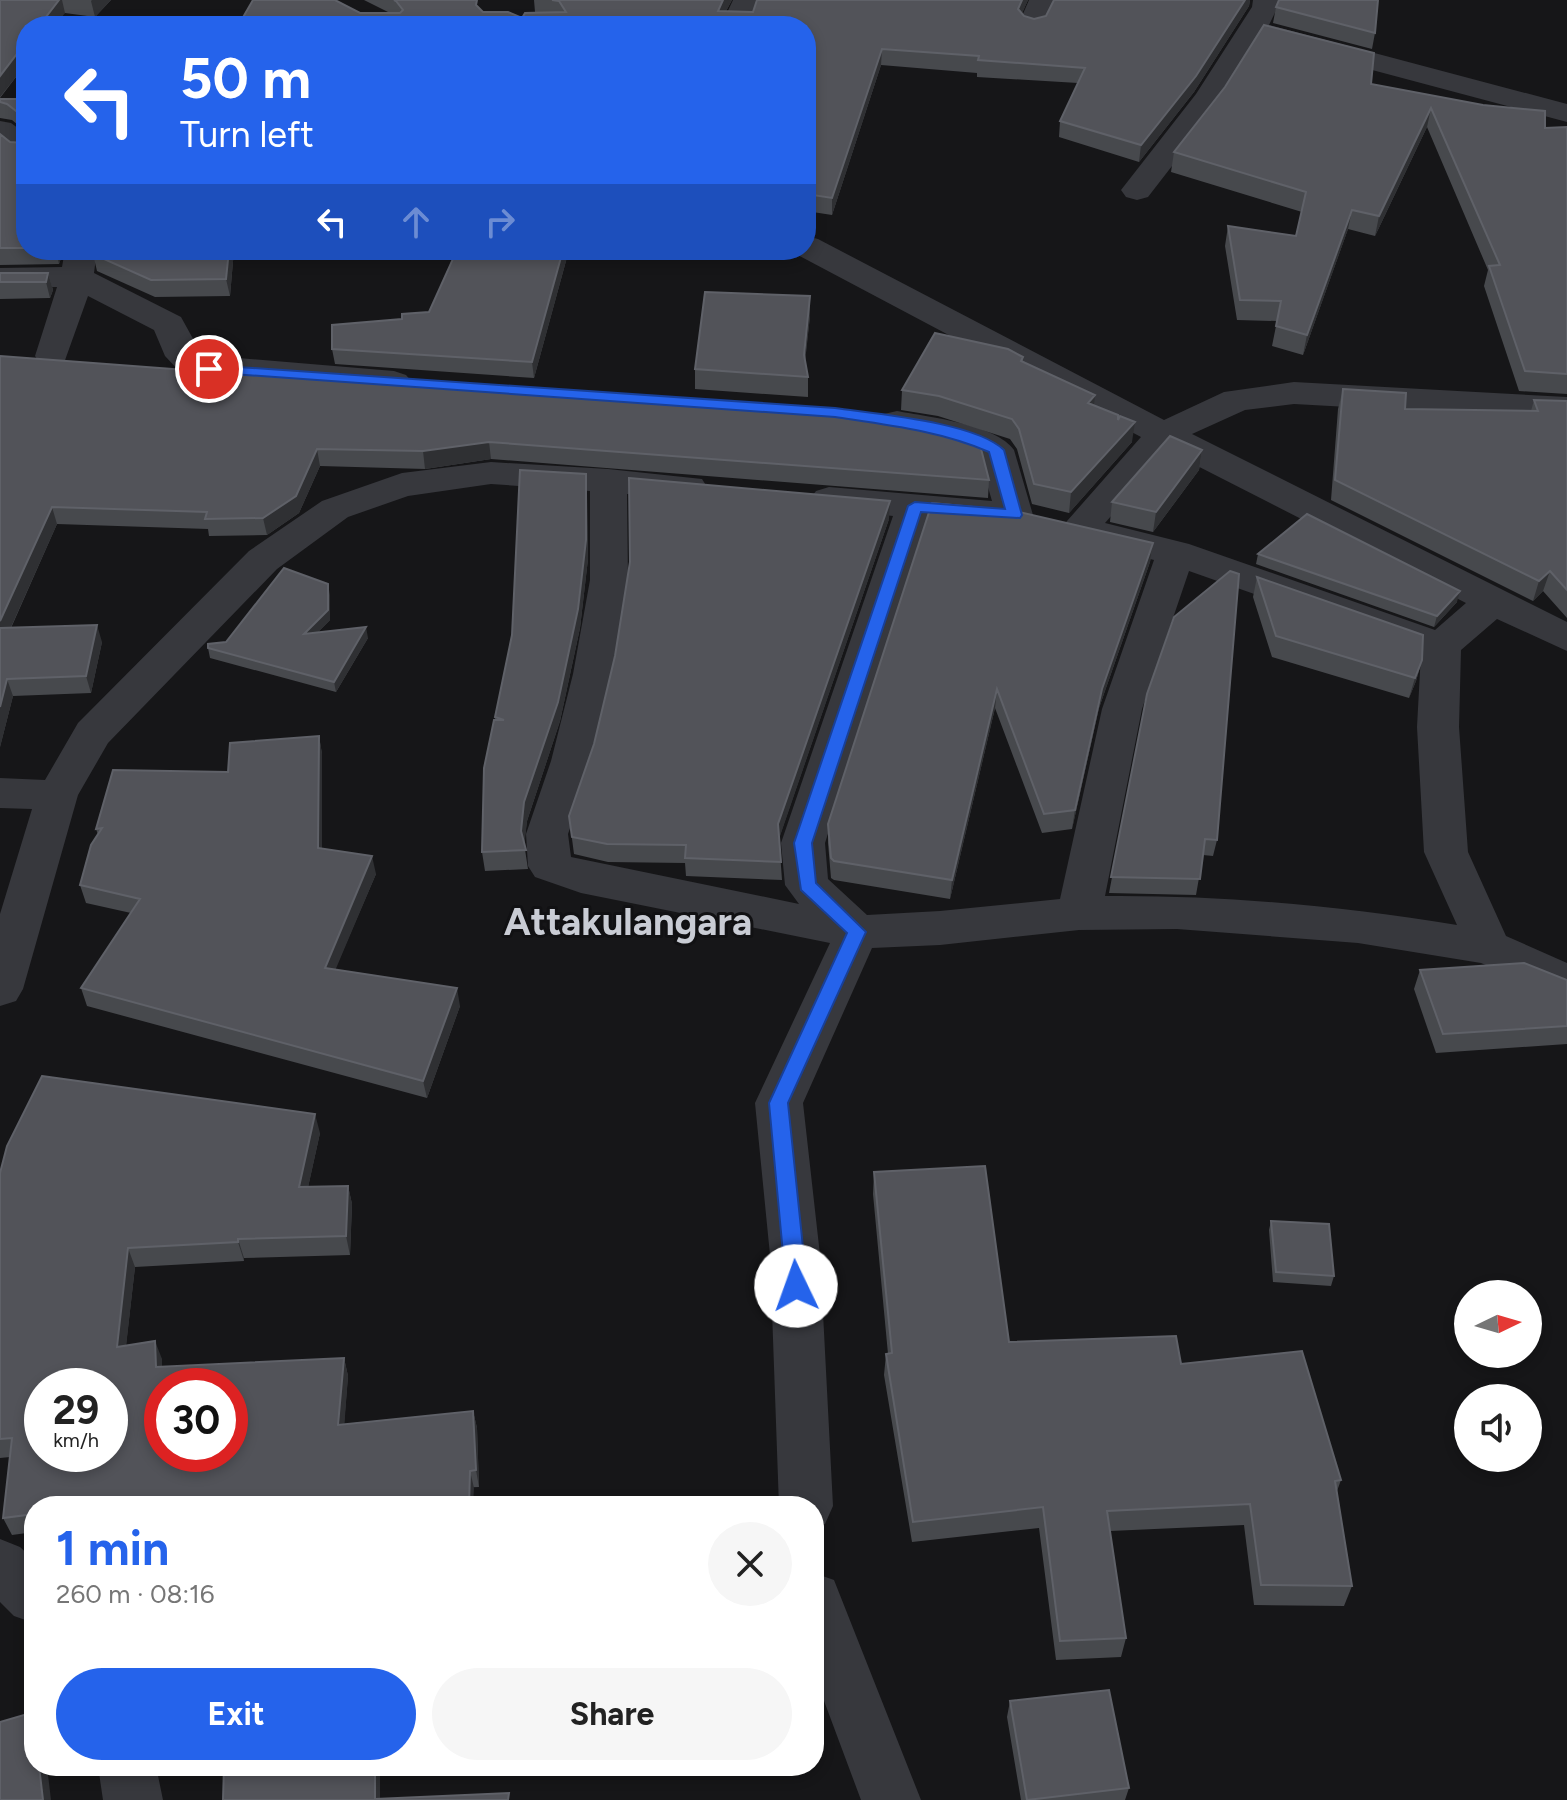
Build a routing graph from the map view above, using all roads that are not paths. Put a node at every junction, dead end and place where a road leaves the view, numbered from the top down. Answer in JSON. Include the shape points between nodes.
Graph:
{"nodes":[{"id":1,"x":1267,"y":0,"type":"edge"},
{"id":2,"x":1252,"y":29,"type":"junction"},
{"id":3,"x":1567,"y":113,"type":"edge"},
{"id":4,"x":1137,"y":190,"type":"dead end"},
{"id":5,"x":816,"y":251,"type":"edge"},
{"id":6,"x":79,"y":264,"type":"edge"},
{"id":7,"x":0,"y":278,"type":"edge"},
{"id":8,"x":52,"y":356,"type":"edge"},
{"id":9,"x":423,"y":384,"type":"edge"},
{"id":10,"x":1567,"y":408,"type":"edge"},
{"id":11,"x":864,"y":417,"type":"edge"},
{"id":12,"x":1163,"y":434,"type":"junction"},
{"id":13,"x":608,"y":480,"type":"junction"},
{"id":14,"x":731,"y":491,"type":"edge"},
{"id":15,"x":793,"y":496,"type":"edge"},
{"id":16,"x":915,"y":506,"type":"junction"},
{"id":17,"x":1014,"y":515,"type":"junction"},
{"id":18,"x":1079,"y":529,"type":"junction"},
{"id":19,"x":1176,"y":553,"type":"junction"},
{"id":20,"x":1493,"y":601,"type":"junction"},
{"id":21,"x":1567,"y":638,"type":"edge"},
{"id":22,"x":1441,"y":646,"type":"junction"},
{"id":23,"x":0,"y":793,"type":"edge"},
{"id":24,"x":57,"y":795,"type":"junction"},
{"id":25,"x":1079,"y":913,"type":"junction"},
{"id":26,"x":857,"y":932,"type":"junction"},
{"id":27,"x":1489,"y":947,"type":"junction"},
{"id":28,"x":4,"y":966,"type":"edge"},
{"id":29,"x":1567,"y":982,"type":"edge"},
{"id":30,"x":806,"y":1496,"type":"edge"},
{"id":31,"x":0,"y":1565,"type":"edge"},
{"id":32,"x":24,"y":1588,"type":"edge"},
{"id":33,"x":824,"y":1625,"type":"edge"},
{"id":34,"x":129,"y":1776,"type":"edge"},
{"id":35,"x":133,"y":1800,"type":"edge"},
{"id":36,"x":891,"y":1800,"type":"edge"}],
"edges":[{"from":1,"to":2,"type":"street"},
{"from":2,"to":3,"type":"street"},
{"from":2,"to":4,"type":"street","via":[[1209,98]]},
{"from":5,"to":12,"type":"street"},
{"from":6,"to":7,"type":"street"},
{"from":6,"to":8,"type":"street"},
{"from":6,"to":9,"type":"street","via":[[169,324],[182,356],[192,365]]},
{"from":10,"to":12,"type":"street","via":[[1294,393],[1237,400]]},
{"from":11,"to":17,"type":"street","via":[[965,436],[996,450]]},
{"from":12,"to":18,"type":"street"},
{"from":12,"to":20,"type":"street"},
{"from":13,"to":14,"type":"street"},
{"from":13,"to":24,"type":"street","via":[[491,473],[402,485],[335,509],[263,560],[93,733]]},
{"from":13,"to":26,"type":"street","via":[[609,580],[576,746],[547,834],[550,866],[581,877]]},
{"from":15,"to":16,"type":"street"},
{"from":16,"to":17,"type":"street"},
{"from":16,"to":26,"type":"street","via":[[803,843],[807,885]]},
{"from":17,"to":18,"type":"street"},
{"from":18,"to":19,"type":"street"},
{"from":19,"to":22,"type":"street"},
{"from":19,"to":25,"type":"street","via":[[1122,709]]},
{"from":20,"to":21,"type":"street"},
{"from":20,"to":22,"type":"street"},
{"from":22,"to":27,"type":"street","via":[[1438,727],[1446,852]]},
{"from":23,"to":24,"type":"street"},
{"from":24,"to":28,"type":"street"},
{"from":25,"to":26,"type":"street"},
{"from":25,"to":27,"type":"street","via":[[1177,912],[1358,926]]},
{"from":26,"to":30,"type":"street","via":[[779,1103],[795,1255]]},
{"from":27,"to":29,"type":"street"},
{"from":31,"to":32,"type":"street"},
{"from":33,"to":36,"type":"street"},
{"from":34,"to":35,"type":"street"}]}
